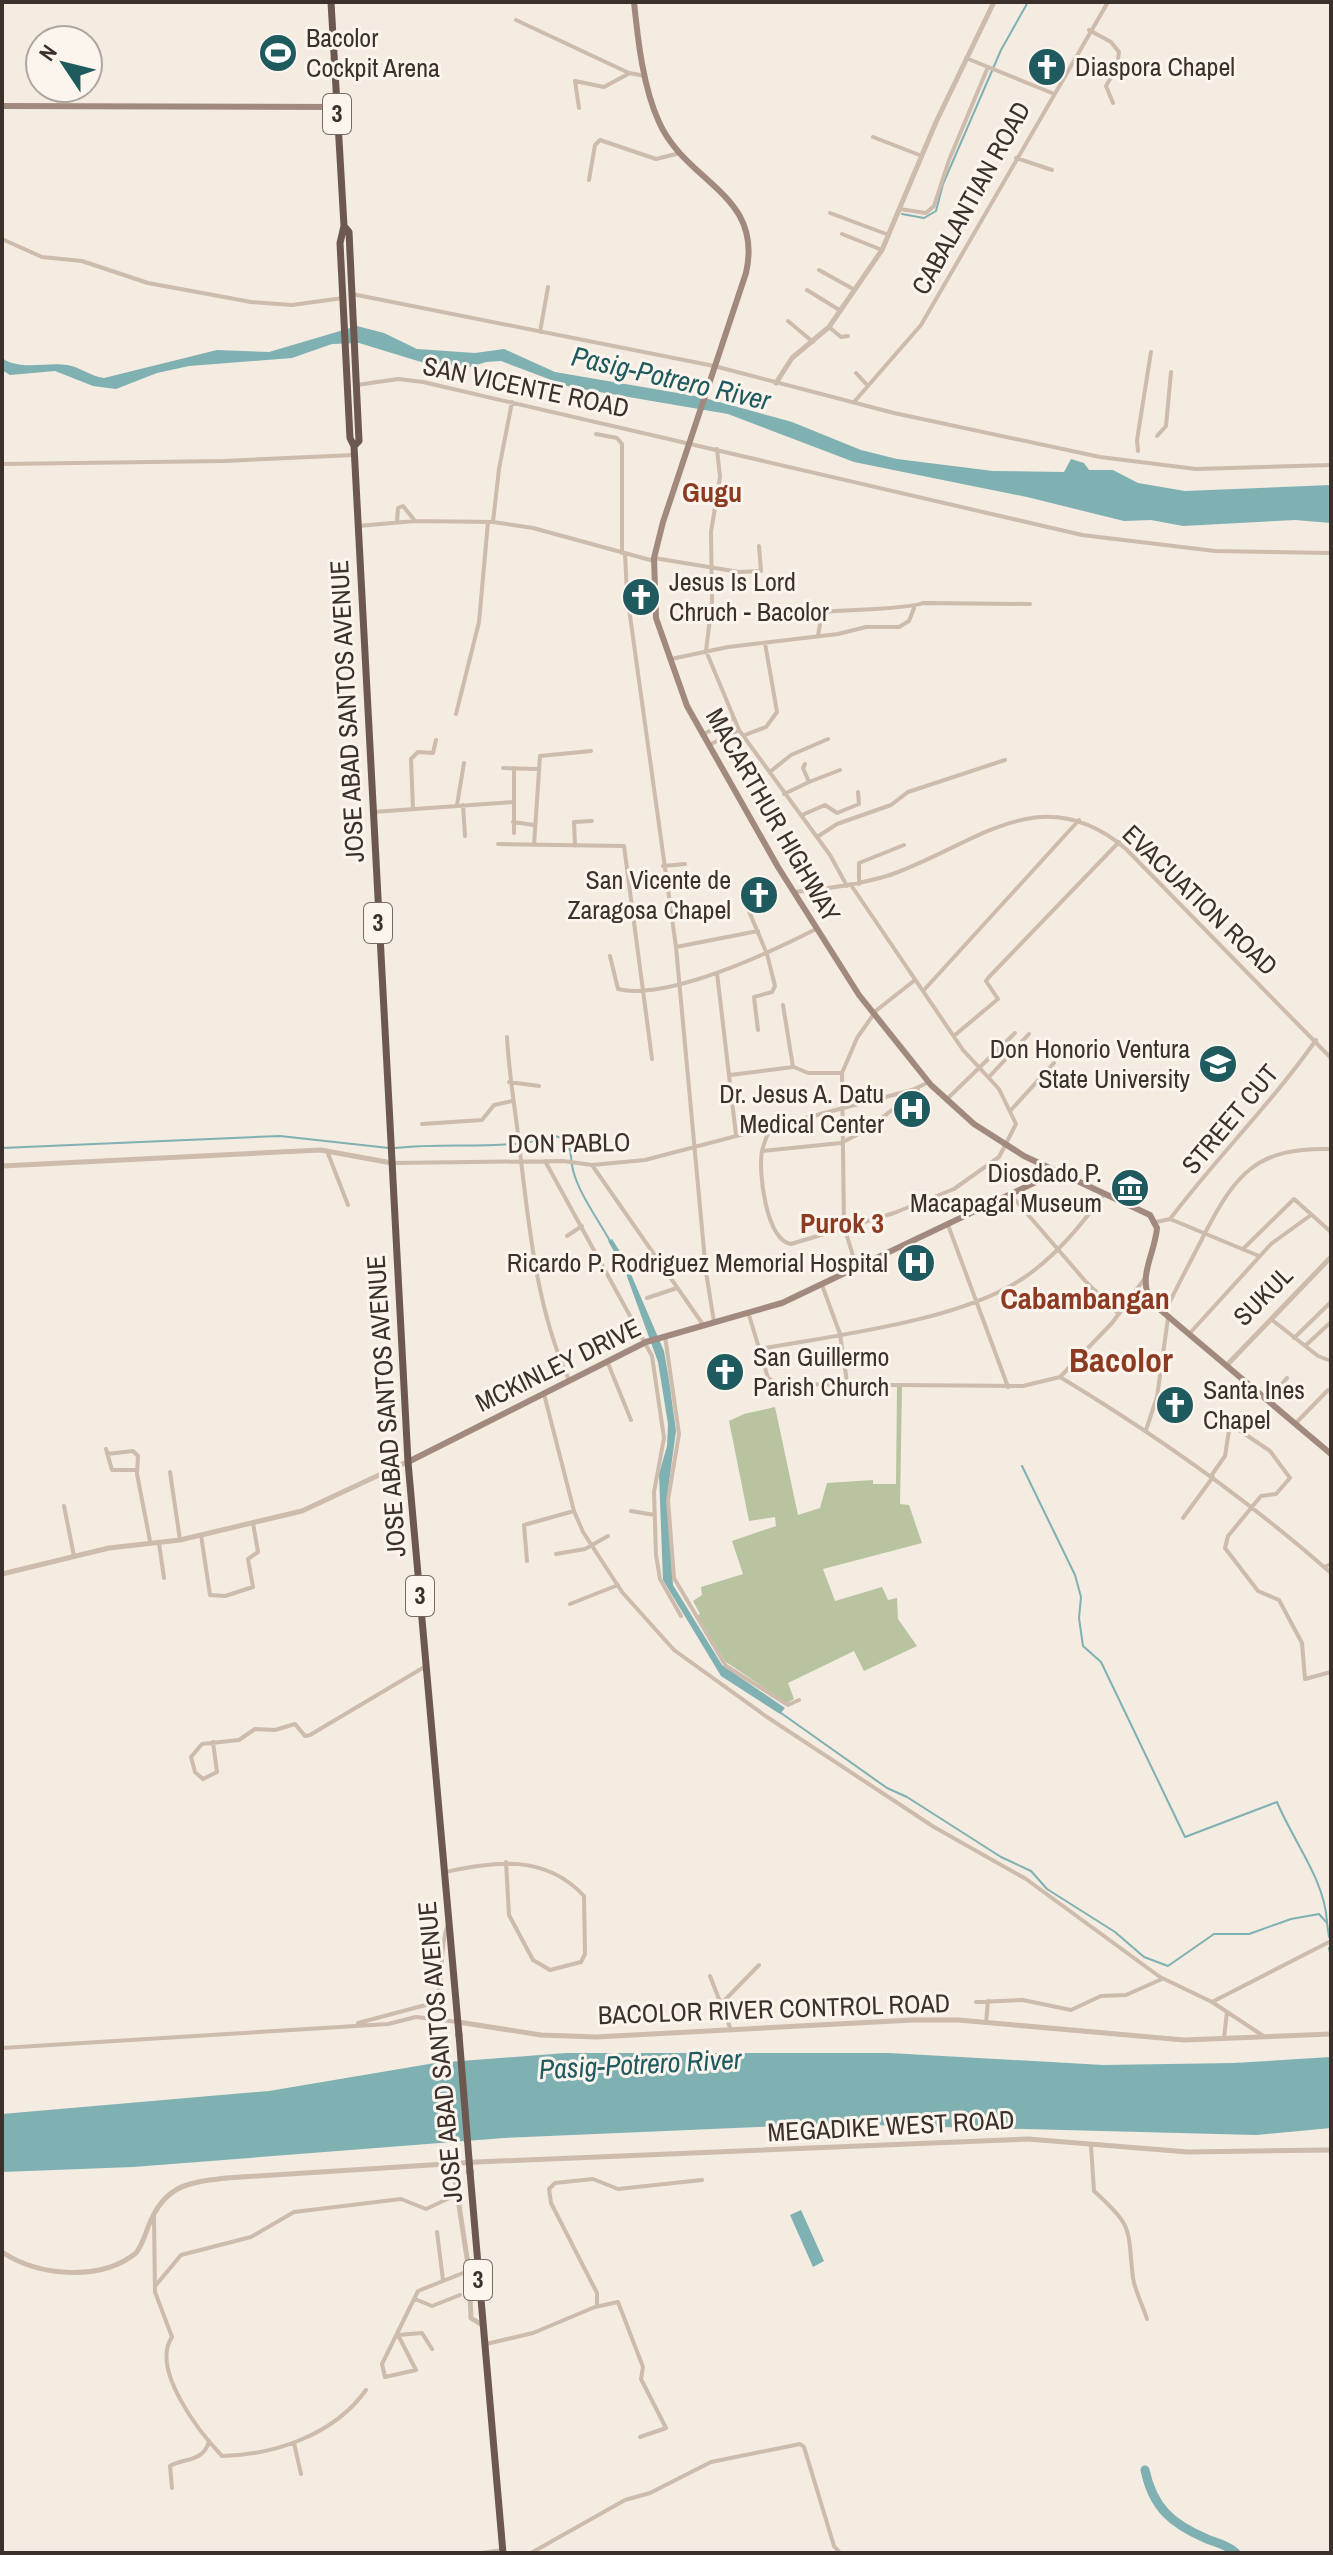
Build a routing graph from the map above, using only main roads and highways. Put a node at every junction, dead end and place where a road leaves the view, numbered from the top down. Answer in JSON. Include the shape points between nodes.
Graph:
{"nodes":[{"id":1,"x":331,"y":2,"type":"edge"},
{"id":2,"x":634,"y":2,"type":"edge"},
{"id":3,"x":2,"y":106,"type":"edge"},
{"id":4,"x":337,"y":107,"type":"junction"},
{"id":5,"x":1035,"y":1162,"type":"junction"},
{"id":6,"x":1068,"y":1177,"type":"junction"},
{"id":7,"x":1038,"y":1181,"type":"junction"},
{"id":8,"x":1331,"y":1454,"type":"edge"},
{"id":9,"x":408,"y":1462,"type":"junction"},
{"id":10,"x":503,"y":2552,"type":"edge"}],
"edges":[{"from":1,"to":4,"type":"highway","name":"JOSE ABAD SANTOS AVENUE","number":"3"},
{"from":2,"to":5,"type":"main road","name":"MACARTHUR HIGHWAY","via":[[659,123],[680,153],[734,205],[750,245],[746,273],[654,560],[656,618],[668,659],[707,746],[873,1014],[946,1100]]},
{"from":3,"to":4,"type":"main road"},
{"from":4,"to":9,"type":"highway","name":"JOSE ABAD SANTOS AVENUE","number":"3","via":[[344,226],[340,243],[359,441],[354,450],[357,526]]},
{"from":5,"to":6,"type":"main road","name":"MACARTHUR HIGHWAY"},
{"from":5,"to":7,"type":"main road"},
{"from":6,"to":7,"type":"main road","name":"MCKINLEY DRIVE"},
{"from":6,"to":8,"type":"main road","name":"MACARTHUR HIGHWAY","via":[[1145,1211],[1156,1222],[1145,1278],[1148,1297]]},
{"from":7,"to":9,"type":"main road","name":"MCKINLEY DRIVE","via":[[857,1270],[749,1315],[648,1341]]},
{"from":9,"to":10,"type":"highway","name":"JOSE ABAD SANTOS AVENUE","number":"3","bridge":true}]}
